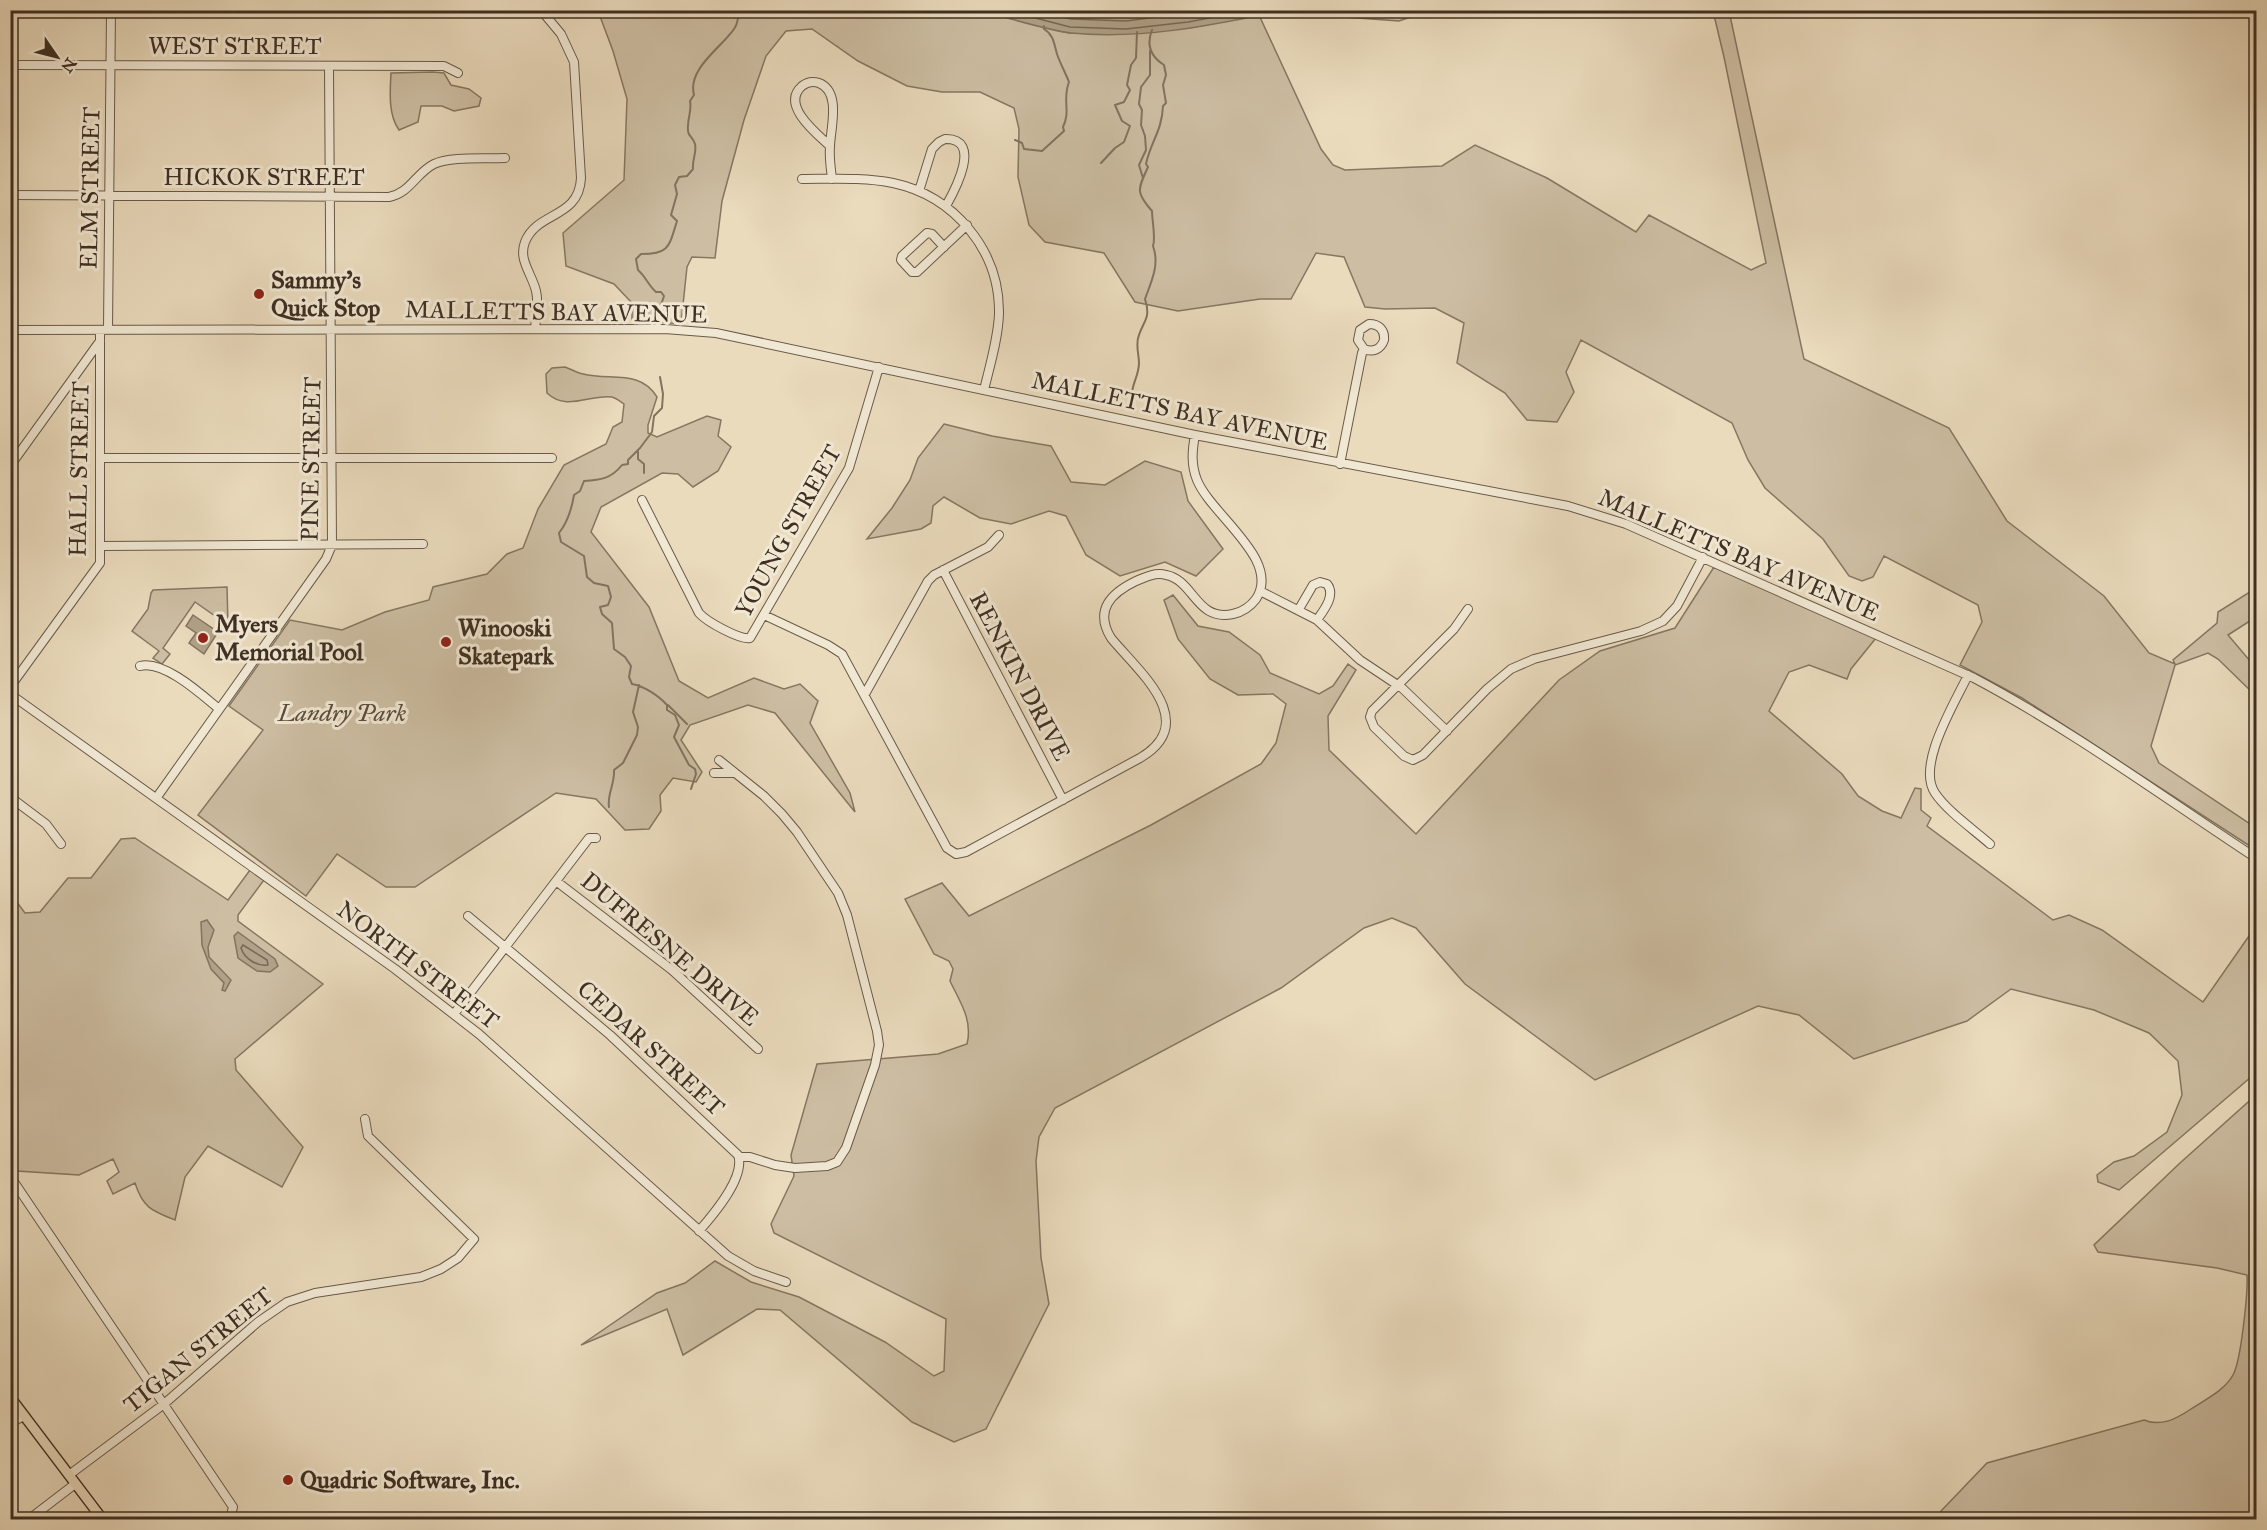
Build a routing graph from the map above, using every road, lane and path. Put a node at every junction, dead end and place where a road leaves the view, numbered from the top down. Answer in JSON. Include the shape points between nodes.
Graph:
{"nodes":[{"id":1,"x":111,"y":10,"type":"edge"},
{"id":2,"x":541,"y":10,"type":"edge"},
{"id":3,"x":10,"y":65,"type":"edge"},
{"id":4,"x":110,"y":65,"type":"junction"},
{"id":5,"x":329,"y":66,"type":"junction"},
{"id":6,"x":458,"y":73,"type":"dead end"},
{"id":7,"x":830,"y":145,"type":"junction"},
{"id":8,"x":504,"y":158,"type":"dead end"},
{"id":9,"x":802,"y":179,"type":"dead end"},
{"id":10,"x":832,"y":179,"type":"junction"},
{"id":11,"x":919,"y":191,"type":"junction"},
{"id":12,"x":10,"y":195,"type":"edge"},
{"id":13,"x":109,"y":195,"type":"junction"},
{"id":14,"x":330,"y":196,"type":"junction"},
{"id":15,"x":946,"y":206,"type":"junction"},
{"id":16,"x":966,"y":225,"type":"junction"},
{"id":17,"x":944,"y":247,"type":"junction"},
{"id":18,"x":330,"y":329,"type":"junction"},
{"id":19,"x":536,"y":329,"type":"junction"},
{"id":20,"x":10,"y":330,"type":"edge"},
{"id":21,"x":104,"y":330,"type":"junction"},
{"id":22,"x":100,"y":341,"type":"junction"},
{"id":23,"x":1364,"y":349,"type":"dead end"},
{"id":24,"x":879,"y":367,"type":"junction"},
{"id":25,"x":984,"y":390,"type":"junction"},
{"id":26,"x":1195,"y":435,"type":"junction"},
{"id":27,"x":101,"y":458,"type":"junction"},
{"id":28,"x":331,"y":458,"type":"junction"},
{"id":29,"x":552,"y":458,"type":"dead end"},
{"id":30,"x":1340,"y":464,"type":"junction"},
{"id":31,"x":10,"y":466,"type":"edge"},
{"id":32,"x":642,"y":500,"type":"dead end"},
{"id":33,"x":999,"y":535,"type":"dead end"},
{"id":34,"x":423,"y":544,"type":"dead end"},
{"id":35,"x":332,"y":545,"type":"junction"},
{"id":36,"x":101,"y":546,"type":"junction"},
{"id":37,"x":1703,"y":558,"type":"junction"},
{"id":38,"x":943,"y":570,"type":"junction"},
{"id":39,"x":1260,"y":591,"type":"junction"},
{"id":40,"x":1299,"y":609,"type":"junction"},
{"id":41,"x":1468,"y":609,"type":"dead end"},
{"id":42,"x":764,"y":615,"type":"junction"},
{"id":43,"x":1317,"y":620,"type":"junction"},
{"id":44,"x":140,"y":666,"type":"dead end"},
{"id":45,"x":1968,"y":675,"type":"junction"},
{"id":46,"x":1398,"y":685,"type":"junction"},
{"id":47,"x":10,"y":687,"type":"edge"},
{"id":48,"x":10,"y":694,"type":"edge"},
{"id":49,"x":865,"y":694,"type":"junction"},
{"id":50,"x":219,"y":709,"type":"junction"},
{"id":51,"x":1447,"y":731,"type":"junction"},
{"id":52,"x":719,"y":760,"type":"dead end"},
{"id":53,"x":714,"y":773,"type":"dead end"},
{"id":54,"x":735,"y":773,"type":"junction"},
{"id":55,"x":10,"y":797,"type":"edge"},
{"id":56,"x":157,"y":797,"type":"junction"},
{"id":57,"x":1062,"y":800,"type":"junction"},
{"id":58,"x":596,"y":838,"type":"dead end"},
{"id":59,"x":61,"y":844,"type":"dead end"},
{"id":60,"x":1990,"y":844,"type":"dead end"},
{"id":61,"x":2256,"y":858,"type":"edge"},
{"id":62,"x":556,"y":881,"type":"junction"},
{"id":63,"x":468,"y":916,"type":"dead end"},
{"id":64,"x":506,"y":946,"type":"junction"},
{"id":65,"x":454,"y":1014,"type":"junction"},
{"id":66,"x":758,"y":1049,"type":"dead end"},
{"id":67,"x":365,"y":1119,"type":"dead end"},
{"id":68,"x":740,"y":1157,"type":"junction"},
{"id":69,"x":10,"y":1176,"type":"edge"},
{"id":70,"x":699,"y":1231,"type":"junction"},
{"id":71,"x":786,"y":1282,"type":"dead end"},
{"id":72,"x":10,"y":1397,"type":"edge"},
{"id":73,"x":164,"y":1404,"type":"junction"},
{"id":74,"x":24,"y":1416,"type":"junction"},
{"id":75,"x":10,"y":1423,"type":"edge"},
{"id":76,"x":69,"y":1475,"type":"junction"},
{"id":77,"x":75,"y":1484,"type":"junction"},
{"id":78,"x":232,"y":1511,"type":"dead end"},
{"id":79,"x":28,"y":1520,"type":"edge"},
{"id":80,"x":103,"y":1520,"type":"edge"}],
"edges":[{"from":1,"to":4,"type":"street","name":"ELM STREET"},
{"from":2,"to":19,"type":"street","via":[[567,44],[574,62],[580,178],[579,194],[573,202],[537,226],[525,242],[523,260],[536,293]]},
{"from":3,"to":4,"type":"street","name":"WEST STREET"},
{"from":4,"to":5,"type":"street","name":"WEST STREET"},
{"from":4,"to":13,"type":"street","name":"ELM STREET"},
{"from":5,"to":6,"type":"street","name":"WEST STREET","via":[[444,66]]},
{"from":5,"to":14,"type":"street","name":"PINE STREET"},
{"from":7,"to":7,"type":"street","via":[[798,110],[798,91],[808,83],[823,86],[831,98]]},
{"from":7,"to":10,"type":"street"},
{"from":8,"to":14,"type":"street","name":"HICKOK STREET","via":[[441,161],[396,196]]},
{"from":9,"to":10,"type":"street"},
{"from":10,"to":11,"type":"street","via":[[885,182]]},
{"from":11,"to":15,"type":"street"},
{"from":11,"to":15,"type":"street","via":[[934,146],[945,139],[957,142],[964,149],[965,159]]},
{"from":12,"to":13,"type":"street","name":"HICKOK STREET"},
{"from":13,"to":14,"type":"street","name":"HICKOK STREET"},
{"from":13,"to":21,"type":"street","name":"ELM STREET"},
{"from":14,"to":18,"type":"street","name":"PINE STREET"},
{"from":15,"to":16,"type":"street"},
{"from":16,"to":17,"type":"street"},
{"from":16,"to":25,"type":"street","via":[[986,254],[998,293],[998,328]]},
{"from":17,"to":17,"type":"street","via":[[916,272],[901,260],[927,233]]},
{"from":18,"to":19,"type":"street","name":"MALLETTS BAY AVENUE"},
{"from":18,"to":21,"type":"street","name":"MALLETTS BAY AVENUE"},
{"from":18,"to":28,"type":"street","name":"PINE STREET"},
{"from":19,"to":24,"type":"street","name":"MALLETTS BAY AVENUE","via":[[716,333]]},
{"from":20,"to":21,"type":"street","name":"MALLETTS BAY AVENUE"},
{"from":21,"to":22,"type":"street","name":"HALL STREET"},
{"from":22,"to":27,"type":"street","name":"HALL STREET"},
{"from":22,"to":31,"type":"street"},
{"from":23,"to":30,"type":"street"},
{"from":24,"to":25,"type":"street","name":"MALLETTS BAY AVENUE"},
{"from":24,"to":42,"type":"street","name":"YOUNG STREET","via":[[849,468]]},
{"from":25,"to":26,"type":"street","name":"MALLETTS BAY AVENUE"},
{"from":26,"to":30,"type":"street","name":"MALLETTS BAY AVENUE"},
{"from":26,"to":39,"type":"street","via":[[1196,478],[1209,501],[1259,563]]},
{"from":27,"to":28,"type":"street"},
{"from":27,"to":36,"type":"street","name":"HALL STREET"},
{"from":28,"to":29,"type":"street"},
{"from":28,"to":35,"type":"street","name":"PINE STREET"},
{"from":30,"to":37,"type":"street","name":"MALLETTS BAY AVENUE","via":[[1586,511]]},
{"from":32,"to":42,"type":"street","name":"YOUNG STREET","via":[[703,617],[748,639]]},
{"from":33,"to":38,"type":"street","via":[[988,547]]},
{"from":34,"to":35,"type":"street"},
{"from":35,"to":36,"type":"street"},
{"from":35,"to":50,"type":"street","name":"PINE STREET","via":[[326,559]]},
{"from":36,"to":47,"type":"street","name":"HALL STREET","via":[[99,566]]},
{"from":37,"to":45,"type":"street","name":"MALLETTS BAY AVENUE"},
{"from":37,"to":51,"type":"street","via":[[1677,606],[1663,621],[1641,631],[1522,663],[1499,678]]},
{"from":38,"to":49,"type":"street","via":[[928,580]]},
{"from":38,"to":57,"type":"street","name":"RENKIN DRIVE"},
{"from":39,"to":40,"type":"street"},
{"from":39,"to":57,"type":"street","via":[[1249,606],[1227,615],[1203,608],[1180,582],[1167,574],[1145,577],[1113,594],[1105,610],[1105,627],[1159,693],[1165,708],[1164,730],[1145,755]]},
{"from":40,"to":43,"type":"street"},
{"from":40,"to":43,"type":"street","via":[[1313,585],[1327,584],[1331,596]]},
{"from":41,"to":46,"type":"street","via":[[1454,629]]},
{"from":42,"to":49,"type":"street","via":[[838,651]]},
{"from":43,"to":46,"type":"street","via":[[1360,660]]},
{"from":44,"to":50,"type":"street","via":[[149,664],[172,674]]},
{"from":45,"to":60,"type":"street","via":[[1931,754],[1929,781],[1941,800]]},
{"from":45,"to":61,"type":"street","name":"MALLETTS BAY AVENUE","via":[[2101,755]]},
{"from":46,"to":51,"type":"street"},
{"from":46,"to":51,"type":"street","via":[[1374,707],[1370,721],[1404,756],[1420,758]]},
{"from":48,"to":56,"type":"street","name":"NORTH STREET"},
{"from":49,"to":57,"type":"street","via":[[952,852],[966,852]]},
{"from":50,"to":56,"type":"street","name":"PINE STREET"},
{"from":52,"to":54,"type":"street"},
{"from":53,"to":54,"type":"street"},
{"from":54,"to":68,"type":"street","via":[[790,823],[842,900],[879,1045],[848,1142],[837,1162],[795,1168]]},
{"from":55,"to":59,"type":"street","via":[[46,824]]},
{"from":56,"to":65,"type":"street","name":"NORTH STREET"},
{"from":58,"to":62,"type":"street","via":[[589,838]]},
{"from":62,"to":64,"type":"street"},
{"from":62,"to":66,"type":"street","name":"DUFRESNE DRIVE","via":[[672,970]]},
{"from":63,"to":64,"type":"street","name":"CEDAR STREET"},
{"from":64,"to":65,"type":"street"},
{"from":64,"to":68,"type":"street","name":"CEDAR STREET","via":[[610,1035]]},
{"from":65,"to":70,"type":"street","name":"NORTH STREET"},
{"from":67,"to":73,"type":"street","name":"TIGAN STREET","via":[[368,1136],[474,1239],[458,1258],[421,1277],[315,1293],[287,1302],[258,1322]]},
{"from":68,"to":70,"type":"street","via":[[726,1198]]},
{"from":69,"to":73,"type":"street"},
{"from":70,"to":71,"type":"street","name":"NORTH STREET","via":[[738,1262]]},
{"from":72,"to":74,"type":"main road"},
{"from":73,"to":76,"type":"street","name":"TIGAN STREET"},
{"from":73,"to":78,"type":"street"},
{"from":74,"to":75,"type":"street"},
{"from":74,"to":76,"type":"main road"},
{"from":76,"to":77,"type":"main road"},
{"from":77,"to":79,"type":"street"},
{"from":77,"to":80,"type":"main road"}]}
